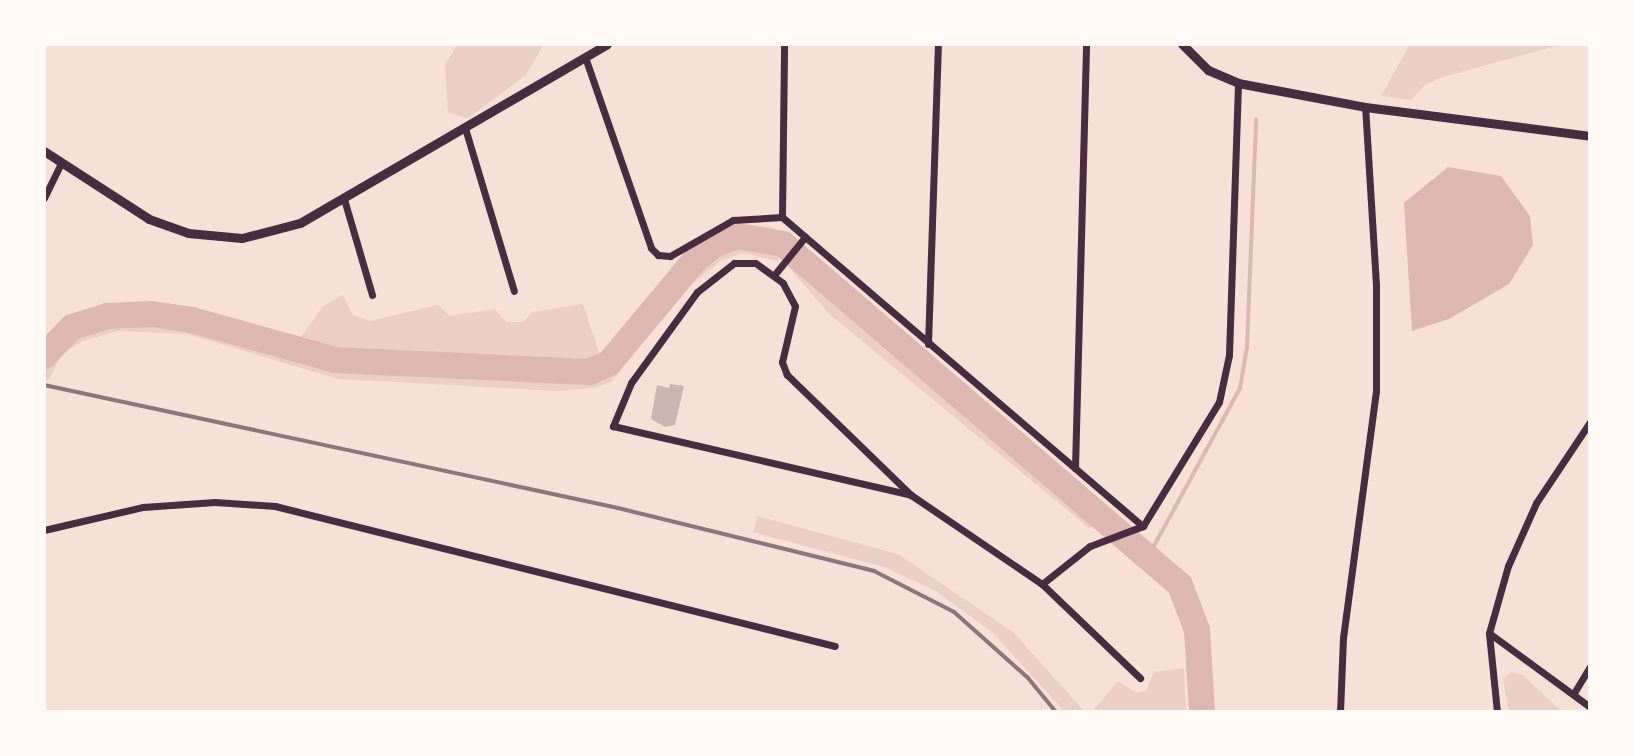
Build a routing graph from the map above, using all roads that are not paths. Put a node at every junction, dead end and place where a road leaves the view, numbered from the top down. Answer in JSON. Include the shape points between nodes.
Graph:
{"nodes":[{"id":1,"x":607,"y":44,"type":"edge"},
{"id":2,"x":784,"y":44,"type":"edge"},
{"id":3,"x":938,"y":44,"type":"edge"},
{"id":4,"x":1086,"y":44,"type":"edge"},
{"id":5,"x":1182,"y":44,"type":"edge"},
{"id":6,"x":585,"y":57,"type":"junction"},
{"id":7,"x":1238,"y":83,"type":"junction"},
{"id":8,"x":1365,"y":107,"type":"junction"},
{"id":9,"x":465,"y":128,"type":"junction"},
{"id":10,"x":1590,"y":136,"type":"edge"},
{"id":11,"x":44,"y":151,"type":"edge"},
{"id":12,"x":61,"y":163,"type":"junction"},
{"id":13,"x":44,"y":198,"type":"edge"},
{"id":14,"x":344,"y":199,"type":"junction"},
{"id":15,"x":782,"y":217,"type":"junction"},
{"id":16,"x":803,"y":240,"type":"junction"},
{"id":17,"x":778,"y":271,"type":"junction"},
{"id":18,"x":514,"y":291,"type":"dead end"},
{"id":19,"x":372,"y":295,"type":"dead end"},
{"id":20,"x":928,"y":344,"type":"junction"},
{"id":21,"x":1590,"y":422,"type":"edge"},
{"id":22,"x":1075,"y":468,"type":"junction"},
{"id":23,"x":911,"y":495,"type":"junction"},
{"id":24,"x":1143,"y":526,"type":"junction"},
{"id":25,"x":44,"y":530,"type":"edge"},
{"id":26,"x":1042,"y":584,"type":"junction"},
{"id":27,"x":1489,"y":633,"type":"junction"},
{"id":28,"x":835,"y":646,"type":"dead end"},
{"id":29,"x":1590,"y":666,"type":"edge"},
{"id":30,"x":1140,"y":678,"type":"dead end"},
{"id":31,"x":1574,"y":693,"type":"junction"},
{"id":32,"x":1494,"y":700,"type":"junction"},
{"id":33,"x":1590,"y":707,"type":"edge"},
{"id":34,"x":1340,"y":712,"type":"edge"},
{"id":35,"x":1487,"y":712,"type":"edge"},
{"id":36,"x":1497,"y":712,"type":"edge"}],
"edges":[{"from":1,"to":6,"type":"street"},
{"from":2,"to":15,"type":"street"},
{"from":3,"to":20,"type":"street"},
{"from":4,"to":22,"type":"street"},
{"from":5,"to":7,"type":"street","via":[[1208,70]]},
{"from":6,"to":9,"type":"street"},
{"from":6,"to":15,"type":"street","via":[[651,248],[658,255],[670,256],[733,220]]},
{"from":7,"to":8,"type":"street"},
{"from":7,"to":24,"type":"street","via":[[1226,379],[1219,402]]},
{"from":8,"to":10,"type":"street"},
{"from":8,"to":34,"type":"street","via":[[1376,285],[1376,391],[1343,638]]},
{"from":9,"to":14,"type":"street"},
{"from":9,"to":18,"type":"street"},
{"from":11,"to":12,"type":"street"},
{"from":12,"to":13,"type":"street"},
{"from":12,"to":14,"type":"street","via":[[149,219],[217,239],[271,232]]},
{"from":14,"to":19,"type":"street"},
{"from":15,"to":16,"type":"street"},
{"from":16,"to":17,"type":"street"},
{"from":16,"to":20,"type":"street"},
{"from":17,"to":23,"type":"street","via":[[795,306],[782,362],[787,375]]},
{"from":17,"to":23,"type":"street","via":[[746,261],[718,271],[631,383],[613,426]]},
{"from":20,"to":22,"type":"street"},
{"from":21,"to":27,"type":"street","via":[[1536,503],[1508,566]]},
{"from":22,"to":24,"type":"street"},
{"from":23,"to":26,"type":"street"},
{"from":24,"to":26,"type":"street","via":[[1103,541]]},
{"from":25,"to":28,"type":"street","via":[[143,507],[215,502],[275,506]]},
{"from":26,"to":30,"type":"street"},
{"from":27,"to":31,"type":"street"},
{"from":27,"to":32,"type":"street"},
{"from":29,"to":31,"type":"street"},
{"from":31,"to":33,"type":"street"},
{"from":32,"to":35,"type":"street"},
{"from":32,"to":36,"type":"street"}]}
